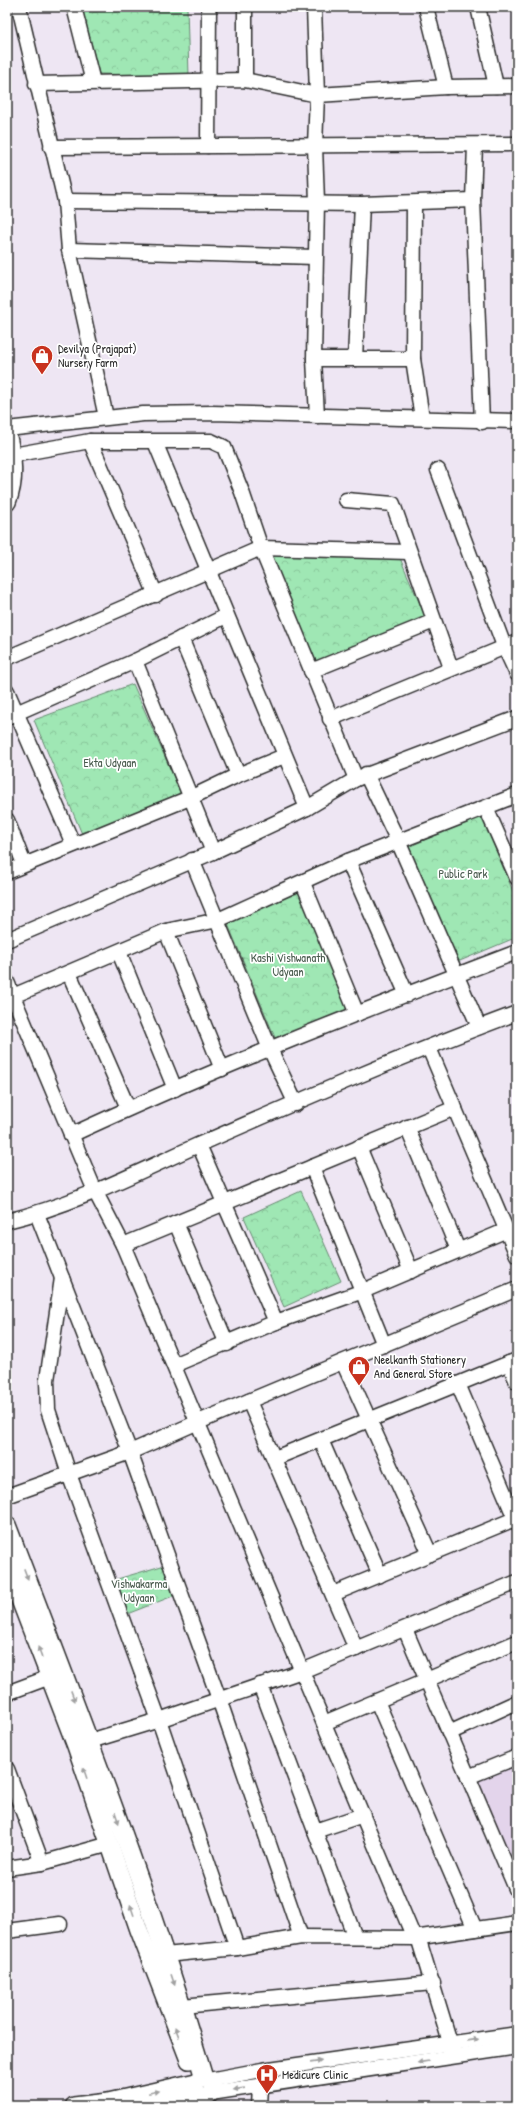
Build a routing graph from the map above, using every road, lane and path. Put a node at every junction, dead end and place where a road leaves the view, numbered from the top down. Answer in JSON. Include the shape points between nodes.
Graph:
{"nodes":[{"id":1,"x":19,"y":7,"type":"edge"},
{"id":2,"x":74,"y":7,"type":"edge"},
{"id":3,"x":209,"y":7,"type":"edge"},
{"id":4,"x":245,"y":7,"type":"edge"},
{"id":5,"x":314,"y":7,"type":"edge"},
{"id":6,"x":426,"y":7,"type":"edge"},
{"id":7,"x":478,"y":7,"type":"edge"},
{"id":8,"x":245,"y":80,"type":"junction"},
{"id":9,"x":208,"y":81,"type":"junction"},
{"id":10,"x":93,"y":82,"type":"junction"},
{"id":11,"x":36,"y":84,"type":"junction"},
{"id":12,"x":496,"y":86,"type":"junction"},
{"id":13,"x":517,"y":86,"type":"edge"},
{"id":14,"x":446,"y":87,"type":"junction"},
{"id":15,"x":317,"y":95,"type":"junction"},
{"id":16,"x":517,"y":144,"type":"edge"},
{"id":17,"x":475,"y":145,"type":"junction"},
{"id":18,"x":208,"y":146,"type":"junction"},
{"id":19,"x":315,"y":146,"type":"junction"},
{"id":20,"x":52,"y":147,"type":"junction"},
{"id":21,"x":473,"y":200,"type":"junction"},
{"id":22,"x":65,"y":201,"type":"junction"},
{"id":23,"x":317,"y":202,"type":"junction"},
{"id":24,"x":414,"y":203,"type":"junction"},
{"id":25,"x":362,"y":204,"type":"junction"},
{"id":26,"x":68,"y":250,"type":"junction"},
{"id":27,"x":315,"y":257,"type":"junction"},
{"id":28,"x":314,"y":359,"type":"junction"},
{"id":29,"x":355,"y":359,"type":"junction"},
{"id":30,"x":413,"y":359,"type":"junction"},
{"id":31,"x":317,"y":416,"type":"junction"},
{"id":32,"x":106,"y":417,"type":"junction"},
{"id":33,"x":422,"y":418,"type":"junction"},
{"id":34,"x":482,"y":422,"type":"junction"},
{"id":35,"x":517,"y":422,"type":"edge"},
{"id":36,"x":7,"y":429,"type":"edge"},
{"id":37,"x":7,"y":433,"type":"edge"},
{"id":38,"x":90,"y":441,"type":"junction"},
{"id":39,"x":155,"y":442,"type":"junction"},
{"id":40,"x":13,"y":455,"type":"junction"},
{"id":41,"x":438,"y":470,"type":"dead end"},
{"id":42,"x":346,"y":500,"type":"dead end"},
{"id":43,"x":7,"y":502,"type":"edge"},
{"id":44,"x":261,"y":548,"type":"junction"},
{"id":45,"x":409,"y":552,"type":"junction"},
{"id":46,"x":209,"y":572,"type":"junction"},
{"id":47,"x":156,"y":594,"type":"junction"},
{"id":48,"x":226,"y":616,"type":"junction"},
{"id":49,"x":434,"y":621,"type":"junction"},
{"id":50,"x":181,"y":638,"type":"junction"},
{"id":51,"x":517,"y":642,"type":"edge"},
{"id":52,"x":504,"y":646,"type":"junction"},
{"id":53,"x":7,"y":658,"type":"edge"},
{"id":54,"x":135,"y":661,"type":"junction"},
{"id":55,"x":451,"y":668,"type":"junction"},
{"id":56,"x":311,"y":671,"type":"junction"},
{"id":57,"x":517,"y":674,"type":"edge"},
{"id":58,"x":7,"y":691,"type":"edge"},
{"id":59,"x":12,"y":716,"type":"edge"},
{"id":60,"x":517,"y":718,"type":"edge"},
{"id":61,"x":330,"y":719,"type":"junction"},
{"id":62,"x":284,"y":756,"type":"junction"},
{"id":63,"x":238,"y":775,"type":"junction"},
{"id":64,"x":361,"y":776,"type":"junction"},
{"id":65,"x":517,"y":795,"type":"edge"},
{"id":66,"x":192,"y":797,"type":"junction"},
{"id":67,"x":307,"y":808,"type":"junction"},
{"id":68,"x":486,"y":808,"type":"junction"},
{"id":69,"x":7,"y":820,"type":"edge"},
{"id":70,"x":398,"y":841,"type":"junction"},
{"id":71,"x":73,"y":844,"type":"junction"},
{"id":72,"x":213,"y":852,"type":"junction"},
{"id":73,"x":192,"y":860,"type":"junction"},
{"id":74,"x":348,"y":861,"type":"junction"},
{"id":75,"x":24,"y":864,"type":"junction"},
{"id":76,"x":7,"y":872,"type":"edge"},
{"id":77,"x":517,"y":878,"type":"edge"},
{"id":78,"x":303,"y":883,"type":"junction"},
{"id":79,"x":218,"y":920,"type":"junction"},
{"id":80,"x":166,"y":931,"type":"junction"},
{"id":81,"x":7,"y":940,"type":"edge"},
{"id":82,"x":118,"y":952,"type":"junction"},
{"id":83,"x":517,"y":952,"type":"edge"},
{"id":84,"x":69,"y":973,"type":"junction"},
{"id":85,"x":456,"y":976,"type":"junction"},
{"id":86,"x":7,"y":982,"type":"edge"},
{"id":87,"x":407,"y":995,"type":"junction"},
{"id":88,"x":13,"y":996,"type":"junction"},
{"id":89,"x":517,"y":1013,"type":"edge"},
{"id":90,"x":357,"y":1014,"type":"junction"},
{"id":91,"x":479,"y":1027,"type":"junction"},
{"id":92,"x":429,"y":1048,"type":"junction"},
{"id":93,"x":270,"y":1050,"type":"junction"},
{"id":94,"x":222,"y":1069,"type":"junction"},
{"id":95,"x":175,"y":1089,"type":"junction"},
{"id":96,"x":296,"y":1104,"type":"junction"},
{"id":97,"x":128,"y":1108,"type":"junction"},
{"id":98,"x":455,"y":1108,"type":"junction"},
{"id":99,"x":407,"y":1127,"type":"junction"},
{"id":100,"x":71,"y":1135,"type":"junction"},
{"id":101,"x":199,"y":1145,"type":"junction"},
{"id":102,"x":359,"y":1147,"type":"junction"},
{"id":103,"x":312,"y":1167,"type":"junction"},
{"id":104,"x":95,"y":1191,"type":"junction"},
{"id":105,"x":224,"y":1203,"type":"junction"},
{"id":106,"x":36,"y":1214,"type":"junction"},
{"id":107,"x":7,"y":1221,"type":"edge"},
{"id":108,"x":176,"y":1223,"type":"junction"},
{"id":109,"x":507,"y":1230,"type":"junction"},
{"id":110,"x":123,"y":1245,"type":"junction"},
{"id":111,"x":458,"y":1250,"type":"junction"},
{"id":112,"x":517,"y":1255,"type":"edge"},
{"id":113,"x":411,"y":1271,"type":"junction"},
{"id":114,"x":62,"y":1278,"type":"junction"},
{"id":115,"x":517,"y":1289,"type":"edge"},
{"id":116,"x":363,"y":1291,"type":"junction"},
{"id":117,"x":276,"y":1322,"type":"junction"},
{"id":118,"x":227,"y":1344,"type":"junction"},
{"id":119,"x":384,"y":1344,"type":"junction"},
{"id":120,"x":513,"y":1361,"type":"edge"},
{"id":121,"x":343,"y":1362,"type":"junction"},
{"id":122,"x":174,"y":1365,"type":"junction"},
{"id":123,"x":517,"y":1382,"type":"edge"},
{"id":124,"x":458,"y":1384,"type":"junction"},
{"id":125,"x":249,"y":1401,"type":"junction"},
{"id":126,"x":371,"y":1419,"type":"junction"},
{"id":127,"x":196,"y":1423,"type":"junction"},
{"id":128,"x":320,"y":1440,"type":"junction"},
{"id":129,"x":130,"y":1452,"type":"junction"},
{"id":130,"x":275,"y":1458,"type":"junction"},
{"id":131,"x":68,"y":1474,"type":"junction"},
{"id":132,"x":7,"y":1496,"type":"edge"},
{"id":133,"x":516,"y":1520,"type":"edge"},
{"id":134,"x":7,"y":1525,"type":"edge"},
{"id":135,"x":430,"y":1554,"type":"junction"},
{"id":136,"x":7,"y":1566,"type":"edge"},
{"id":137,"x":380,"y":1575,"type":"junction"},
{"id":138,"x":517,"y":1582,"type":"edge"},
{"id":139,"x":333,"y":1594,"type":"junction"},
{"id":140,"x":405,"y":1629,"type":"junction"},
{"id":141,"x":517,"y":1642,"type":"edge"},
{"id":142,"x":356,"y":1649,"type":"junction"},
{"id":143,"x":302,"y":1670,"type":"junction"},
{"id":144,"x":50,"y":1677,"type":"junction"},
{"id":145,"x":426,"y":1680,"type":"junction"},
{"id":146,"x":260,"y":1685,"type":"junction"},
{"id":147,"x":7,"y":1693,"type":"edge"},
{"id":148,"x":219,"y":1699,"type":"junction"},
{"id":149,"x":377,"y":1701,"type":"junction"},
{"id":150,"x":517,"y":1702,"type":"edge"},
{"id":151,"x":159,"y":1720,"type":"junction"},
{"id":152,"x":324,"y":1723,"type":"junction"},
{"id":153,"x":449,"y":1733,"type":"junction"},
{"id":154,"x":90,"y":1741,"type":"junction"},
{"id":155,"x":517,"y":1757,"type":"edge"},
{"id":156,"x":7,"y":1769,"type":"edge"},
{"id":157,"x":468,"y":1777,"type":"junction"},
{"id":158,"x":363,"y":1815,"type":"junction"},
{"id":159,"x":315,"y":1831,"type":"junction"},
{"id":160,"x":110,"y":1844,"type":"junction"},
{"id":161,"x":42,"y":1863,"type":"junction"},
{"id":162,"x":7,"y":1868,"type":"edge"},
{"id":163,"x":517,"y":1891,"type":"edge"},
{"id":164,"x":517,"y":1923,"type":"edge"},
{"id":165,"x":60,"y":1924,"type":"dead end"},
{"id":166,"x":475,"y":1929,"type":"junction"},
{"id":167,"x":7,"y":1931,"type":"edge"},
{"id":168,"x":301,"y":1937,"type":"junction"},
{"id":169,"x":355,"y":1937,"type":"junction"},
{"id":170,"x":416,"y":1937,"type":"junction"},
{"id":171,"x":237,"y":1948,"type":"junction"},
{"id":172,"x":165,"y":1955,"type":"junction"},
{"id":173,"x":433,"y":1983,"type":"junction"},
{"id":174,"x":182,"y":2006,"type":"junction"},
{"id":175,"x":517,"y":2034,"type":"edge"},
{"id":176,"x":450,"y":2043,"type":"junction"},
{"id":177,"x":517,"y":2048,"type":"edge"},
{"id":178,"x":454,"y":2057,"type":"junction"},
{"id":179,"x":203,"y":2085,"type":"junction"},
{"id":180,"x":260,"y":2086,"type":"junction"},
{"id":181,"x":108,"y":2104,"type":"edge"},
{"id":182,"x":74,"y":2106,"type":"edge"},
{"id":183,"x":158,"y":2106,"type":"edge"},
{"id":184,"x":259,"y":2106,"type":"edge"}],
"edges":[{"from":1,"to":11,"type":"street"},
{"from":2,"to":10,"type":"street"},
{"from":3,"to":9,"type":"street"},
{"from":4,"to":8,"type":"street"},
{"from":5,"to":15,"type":"street"},
{"from":6,"to":14,"type":"street"},
{"from":7,"to":12,"type":"street"},
{"from":8,"to":9,"type":"street"},
{"from":8,"to":15,"type":"street"},
{"from":9,"to":10,"type":"street"},
{"from":9,"to":18,"type":"street"},
{"from":10,"to":11,"type":"street"},
{"from":11,"to":20,"type":"street"},
{"from":12,"to":13,"type":"street"},
{"from":12,"to":14,"type":"street"},
{"from":14,"to":15,"type":"street"},
{"from":15,"to":19,"type":"street"},
{"from":16,"to":17,"type":"street"},
{"from":17,"to":19,"type":"street"},
{"from":17,"to":21,"type":"street"},
{"from":18,"to":19,"type":"street"},
{"from":18,"to":20,"type":"street"},
{"from":19,"to":23,"type":"street"},
{"from":20,"to":22,"type":"street"},
{"from":21,"to":24,"type":"street"},
{"from":21,"to":34,"type":"street"},
{"from":22,"to":23,"type":"street"},
{"from":22,"to":26,"type":"street"},
{"from":23,"to":25,"type":"street"},
{"from":23,"to":27,"type":"street"},
{"from":24,"to":25,"type":"street"},
{"from":24,"to":30,"type":"street"},
{"from":25,"to":29,"type":"street"},
{"from":26,"to":27,"type":"street"},
{"from":26,"to":32,"type":"street"},
{"from":27,"to":28,"type":"street"},
{"from":28,"to":29,"type":"street"},
{"from":28,"to":31,"type":"street"},
{"from":29,"to":30,"type":"street"},
{"from":30,"to":33,"type":"street"},
{"from":31,"to":32,"type":"street","via":[[212,413]]},
{"from":31,"to":33,"type":"street"},
{"from":32,"to":36,"type":"street"},
{"from":33,"to":34,"type":"street"},
{"from":34,"to":35,"type":"street"},
{"from":37,"to":40,"type":"main road"},
{"from":38,"to":39,"type":"street"},
{"from":38,"to":40,"type":"street"},
{"from":38,"to":47,"type":"street"},
{"from":39,"to":44,"type":"street","via":[[215,441],[224,447]]},
{"from":39,"to":46,"type":"street"},
{"from":40,"to":43,"type":"main road","via":[[13,488]]},
{"from":41,"to":52,"type":"street"},
{"from":42,"to":45,"type":"street","via":[[393,504]]},
{"from":44,"to":45,"type":"street"},
{"from":44,"to":46,"type":"street"},
{"from":44,"to":56,"type":"street"},
{"from":45,"to":49,"type":"street"},
{"from":46,"to":47,"type":"street"},
{"from":46,"to":48,"type":"street"},
{"from":47,"to":53,"type":"street"},
{"from":48,"to":50,"type":"street"},
{"from":48,"to":62,"type":"street"},
{"from":49,"to":55,"type":"street"},
{"from":49,"to":56,"type":"street"},
{"from":50,"to":54,"type":"street"},
{"from":50,"to":63,"type":"street"},
{"from":51,"to":52,"type":"street"},
{"from":52,"to":55,"type":"street"},
{"from":52,"to":57,"type":"street"},
{"from":54,"to":59,"type":"street"},
{"from":54,"to":66,"type":"street"},
{"from":55,"to":61,"type":"street"},
{"from":56,"to":61,"type":"street"},
{"from":58,"to":59,"type":"street"},
{"from":59,"to":71,"type":"street"},
{"from":60,"to":64,"type":"street"},
{"from":61,"to":64,"type":"street"},
{"from":62,"to":63,"type":"street"},
{"from":62,"to":67,"type":"street"},
{"from":63,"to":66,"type":"street"},
{"from":64,"to":67,"type":"street"},
{"from":64,"to":70,"type":"street"},
{"from":65,"to":68,"type":"street"},
{"from":66,"to":71,"type":"street"},
{"from":66,"to":72,"type":"street"},
{"from":67,"to":72,"type":"street"},
{"from":68,"to":70,"type":"street"},
{"from":68,"to":77,"type":"street"},
{"from":69,"to":75,"type":"street"},
{"from":70,"to":74,"type":"street"},
{"from":70,"to":85,"type":"street"},
{"from":71,"to":75,"type":"street"},
{"from":72,"to":73,"type":"street"},
{"from":73,"to":79,"type":"street"},
{"from":73,"to":81,"type":"street"},
{"from":74,"to":78,"type":"street"},
{"from":74,"to":87,"type":"street"},
{"from":75,"to":76,"type":"street"},
{"from":78,"to":79,"type":"street"},
{"from":78,"to":90,"type":"street"},
{"from":79,"to":80,"type":"street"},
{"from":79,"to":93,"type":"street"},
{"from":80,"to":82,"type":"street"},
{"from":80,"to":94,"type":"street"},
{"from":82,"to":84,"type":"street"},
{"from":82,"to":95,"type":"street"},
{"from":83,"to":85,"type":"street"},
{"from":84,"to":88,"type":"street"},
{"from":84,"to":97,"type":"street"},
{"from":85,"to":87,"type":"street"},
{"from":85,"to":91,"type":"street"},
{"from":86,"to":88,"type":"street"},
{"from":87,"to":90,"type":"street"},
{"from":88,"to":100,"type":"street"},
{"from":89,"to":91,"type":"street"},
{"from":90,"to":93,"type":"street"},
{"from":91,"to":92,"type":"street"},
{"from":92,"to":96,"type":"street"},
{"from":92,"to":98,"type":"street"},
{"from":93,"to":94,"type":"street"},
{"from":93,"to":96,"type":"street"},
{"from":94,"to":95,"type":"street"},
{"from":95,"to":97,"type":"street"},
{"from":96,"to":101,"type":"street"},
{"from":97,"to":100,"type":"street"},
{"from":98,"to":99,"type":"street"},
{"from":98,"to":109,"type":"street"},
{"from":99,"to":102,"type":"street"},
{"from":99,"to":111,"type":"street"},
{"from":100,"to":104,"type":"street"},
{"from":101,"to":104,"type":"street"},
{"from":101,"to":105,"type":"street"},
{"from":102,"to":103,"type":"street"},
{"from":102,"to":113,"type":"street"},
{"from":103,"to":105,"type":"street"},
{"from":103,"to":116,"type":"street"},
{"from":104,"to":106,"type":"street"},
{"from":104,"to":110,"type":"street"},
{"from":105,"to":108,"type":"street"},
{"from":105,"to":117,"type":"street"},
{"from":106,"to":107,"type":"street"},
{"from":106,"to":114,"type":"street"},
{"from":108,"to":110,"type":"street"},
{"from":108,"to":118,"type":"street"},
{"from":109,"to":111,"type":"street"},
{"from":109,"to":112,"type":"street"},
{"from":110,"to":122,"type":"street"},
{"from":111,"to":113,"type":"street"},
{"from":113,"to":116,"type":"street"},
{"from":114,"to":129,"type":"street"},
{"from":114,"to":131,"type":"street","via":[[47,1380],[48,1410]]},
{"from":115,"to":119,"type":"street"},
{"from":116,"to":117,"type":"street"},
{"from":116,"to":119,"type":"street"},
{"from":117,"to":118,"type":"street"},
{"from":118,"to":122,"type":"street"},
{"from":119,"to":121,"type":"street"},
{"from":120,"to":123,"type":"street"},
{"from":120,"to":124,"type":"street"},
{"from":121,"to":125,"type":"street"},
{"from":121,"to":126,"type":"street"},
{"from":122,"to":127,"type":"street"},
{"from":124,"to":126,"type":"street"},
{"from":124,"to":133,"type":"street"},
{"from":125,"to":127,"type":"street"},
{"from":125,"to":130,"type":"street"},
{"from":126,"to":128,"type":"street"},
{"from":126,"to":135,"type":"street"},
{"from":127,"to":129,"type":"street"},
{"from":127,"to":143,"type":"street"},
{"from":128,"to":130,"type":"street"},
{"from":128,"to":137,"type":"street"},
{"from":129,"to":131,"type":"street"},
{"from":129,"to":148,"type":"street"},
{"from":130,"to":139,"type":"street"},
{"from":131,"to":132,"type":"street"},
{"from":131,"to":151,"type":"street"},
{"from":133,"to":135,"type":"street"},
{"from":134,"to":154,"type":"main road","one_way":true},
{"from":135,"to":137,"type":"street"},
{"from":144,"to":136,"type":"main road","one_way":true},
{"from":137,"to":139,"type":"street"},
{"from":138,"to":140,"type":"street"},
{"from":139,"to":142,"type":"street"},
{"from":140,"to":142,"type":"street"},
{"from":140,"to":145,"type":"street"},
{"from":141,"to":145,"type":"street"},
{"from":142,"to":143,"type":"street"},
{"from":143,"to":146,"type":"street"},
{"from":143,"to":152,"type":"street"},
{"from":144,"to":147,"type":"street"},
{"from":160,"to":144,"type":"main road","one_way":true},
{"from":145,"to":149,"type":"street"},
{"from":145,"to":153,"type":"street"},
{"from":146,"to":148,"type":"street"},
{"from":146,"to":159,"type":"street"},
{"from":148,"to":151,"type":"street"},
{"from":148,"to":168,"type":"street"},
{"from":149,"to":152,"type":"street"},
{"from":149,"to":166,"type":"street"},
{"from":150,"to":153,"type":"street"},
{"from":151,"to":154,"type":"street"},
{"from":151,"to":171,"type":"street"},
{"from":152,"to":158,"type":"street"},
{"from":153,"to":157,"type":"street"},
{"from":154,"to":172,"type":"main road","one_way":true},
{"from":155,"to":157,"type":"street"},
{"from":156,"to":161,"type":"street"},
{"from":157,"to":163,"type":"street"},
{"from":158,"to":159,"type":"street"},
{"from":158,"to":170,"type":"street"},
{"from":159,"to":169,"type":"street"},
{"from":160,"to":161,"type":"street"},
{"from":179,"to":160,"type":"main road","one_way":true,"via":[[183,2047]]},
{"from":161,"to":162,"type":"street"},
{"from":164,"to":166,"type":"street"},
{"from":165,"to":167,"type":"street"},
{"from":166,"to":170,"type":"street"},
{"from":168,"to":169,"type":"street"},
{"from":168,"to":171,"type":"street"},
{"from":169,"to":170,"type":"street"},
{"from":170,"to":173,"type":"street"},
{"from":171,"to":172,"type":"street"},
{"from":172,"to":174,"type":"main road","one_way":true},
{"from":173,"to":174,"type":"street"},
{"from":173,"to":176,"type":"street"},
{"from":174,"to":179,"type":"main road"},
{"from":176,"to":175,"type":"street","one_way":true},
{"from":176,"to":178,"type":"street"},
{"from":179,"to":176,"type":"street","one_way":true,"via":[[262,2070]]},
{"from":177,"to":178,"type":"street"},
{"from":178,"to":180,"type":"street","one_way":true},
{"from":180,"to":179,"type":"street","one_way":true},
{"from":181,"to":179,"type":"main road","one_way":true},
{"from":179,"to":183,"type":"main road"},
{"from":180,"to":184,"type":"street"},
{"from":181,"to":182,"type":"main road"}]}
